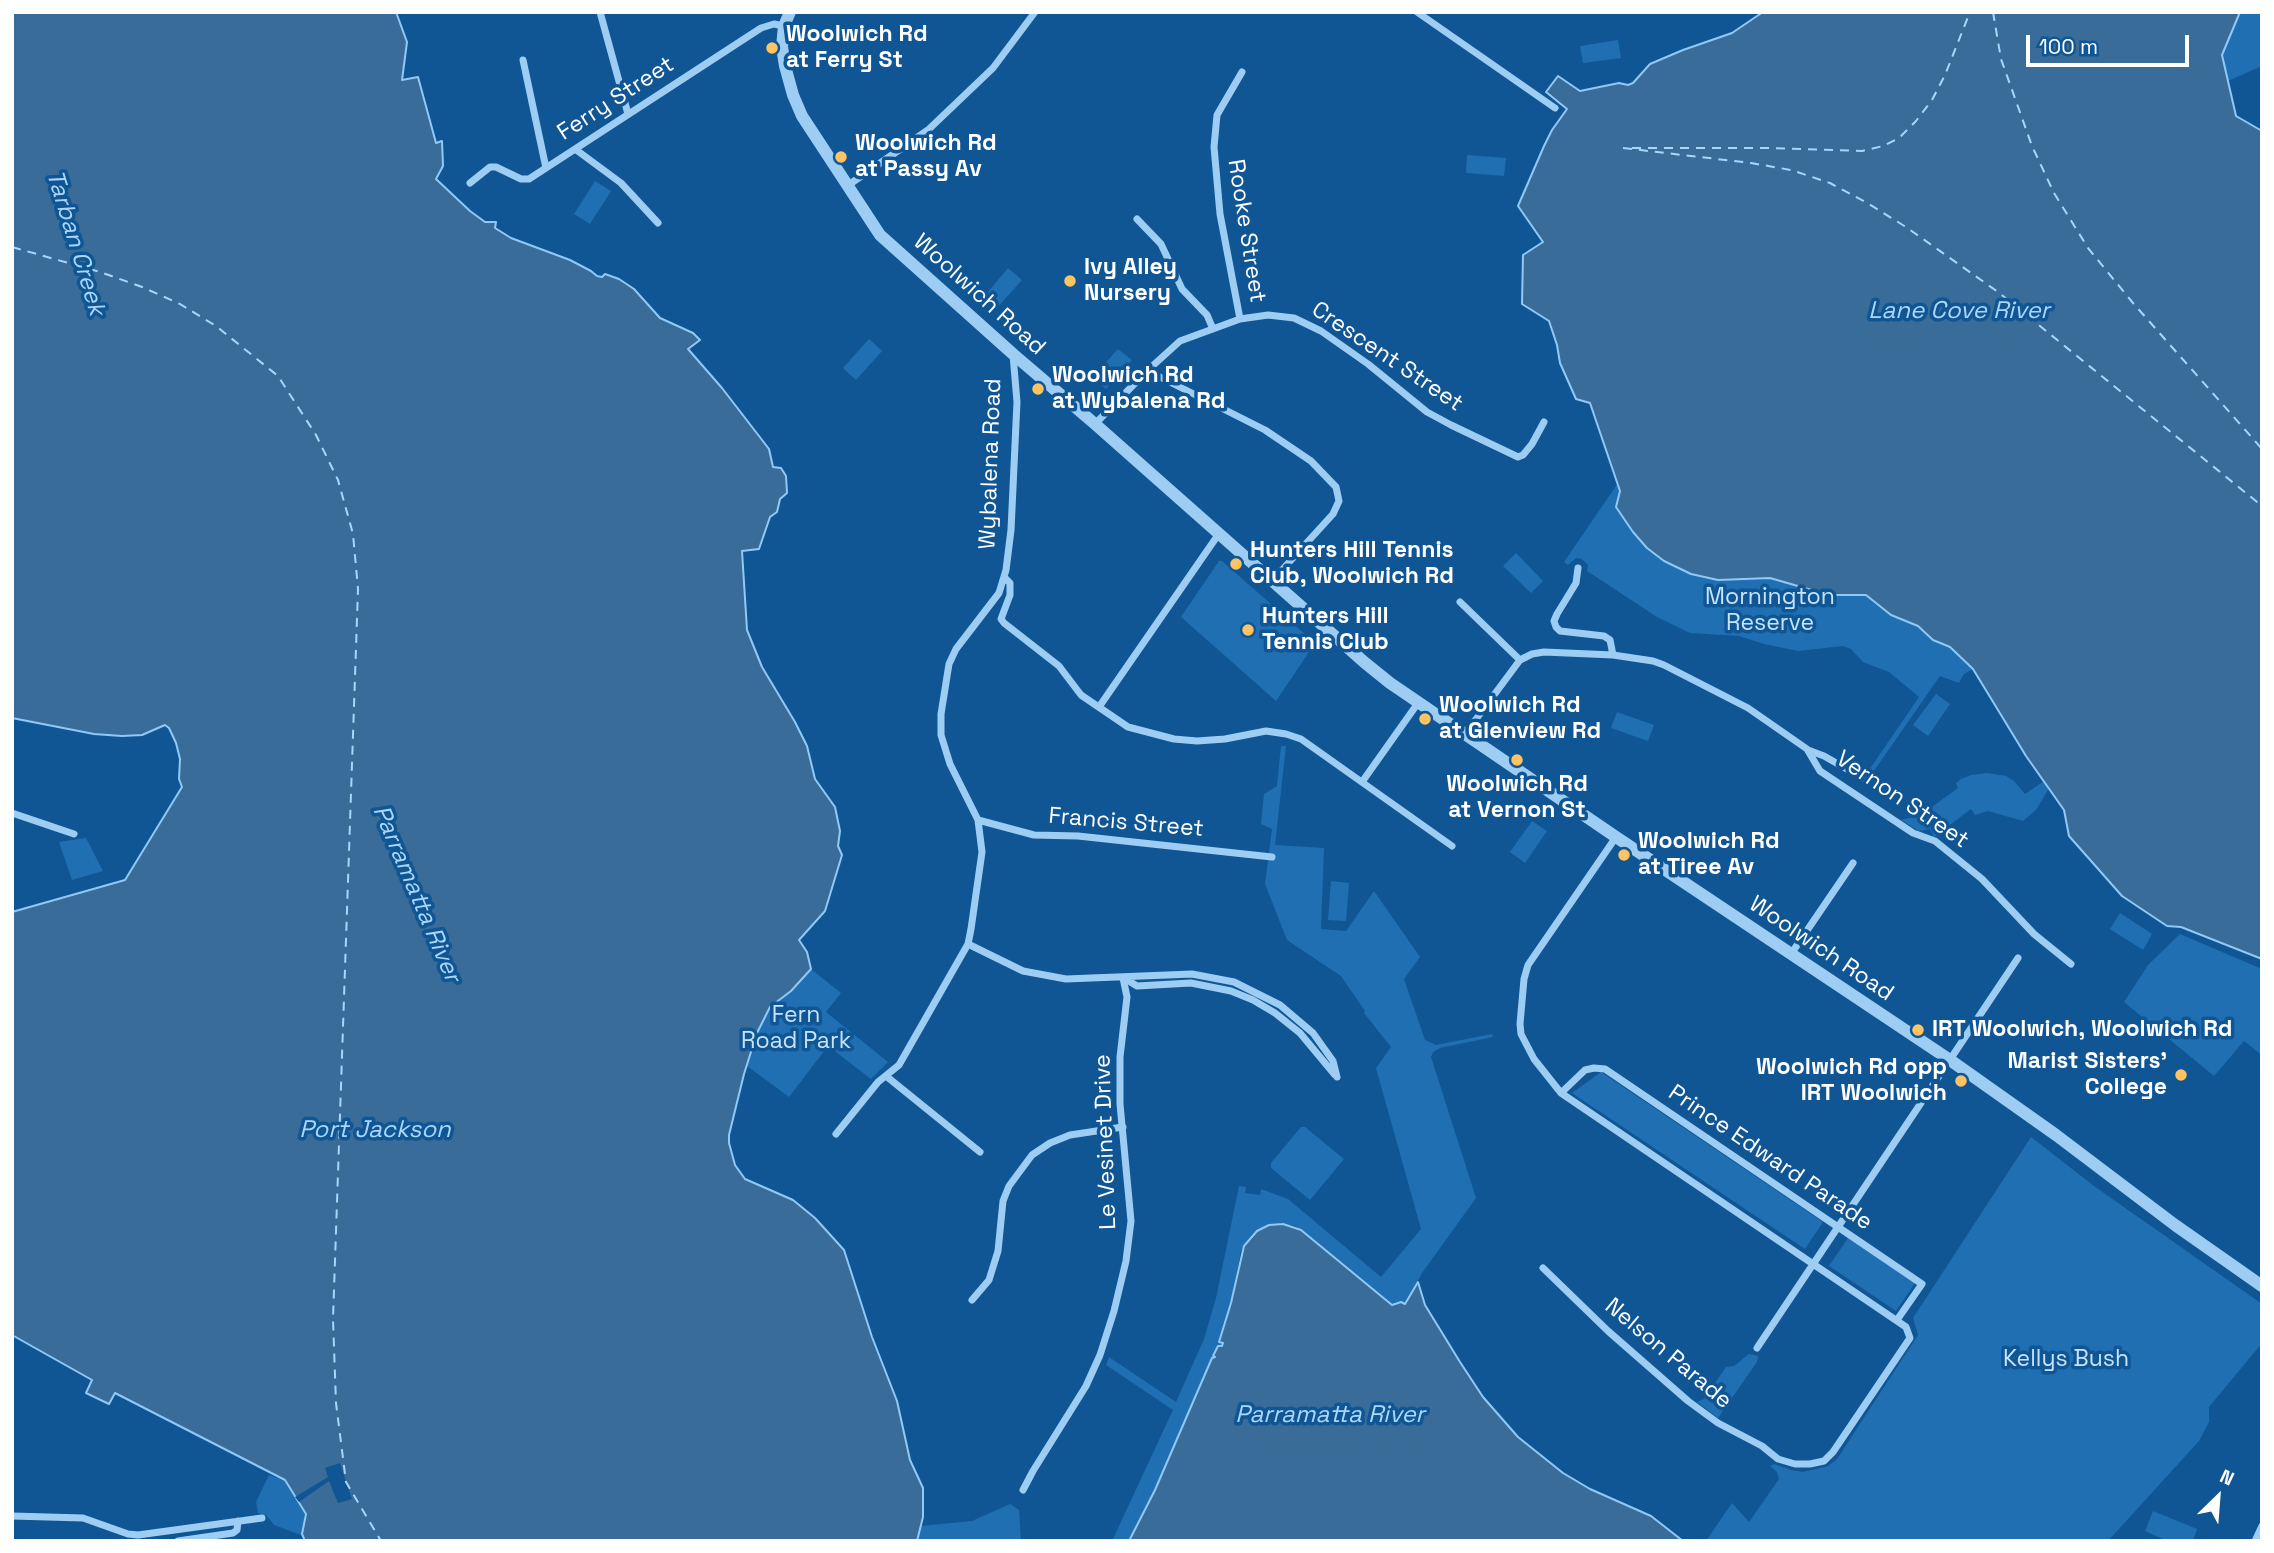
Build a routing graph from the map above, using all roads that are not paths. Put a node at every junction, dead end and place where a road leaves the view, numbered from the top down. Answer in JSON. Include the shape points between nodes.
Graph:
{"nodes":[{"id":1,"x":600,"y":12,"type":"edge"},
{"id":2,"x":790,"y":12,"type":"edge"},
{"id":3,"x":1035,"y":12,"type":"edge"},
{"id":4,"x":1417,"y":12,"type":"edge"},
{"id":5,"x":784,"y":26,"type":"junction"},
{"id":6,"x":523,"y":60,"type":"dead end"},
{"id":7,"x":1242,"y":72,"type":"dead end"},
{"id":8,"x":1555,"y":108,"type":"dead end"},
{"id":9,"x":628,"y":114,"type":"junction"},
{"id":10,"x":575,"y":149,"type":"junction"},
{"id":11,"x":547,"y":168,"type":"junction"},
{"id":12,"x":470,"y":183,"type":"dead end"},
{"id":13,"x":847,"y":186,"type":"junction"},
{"id":14,"x":1137,"y":219,"type":"dead end"},
{"id":15,"x":658,"y":223,"type":"dead end"},
{"id":16,"x":1240,"y":319,"type":"junction"},
{"id":17,"x":1213,"y":329,"type":"junction"},
{"id":18,"x":1013,"y":354,"type":"junction"},
{"id":19,"x":1148,"y":370,"type":"junction"},
{"id":20,"x":1544,"y":422,"type":"dead end"},
{"id":21,"x":1095,"y":424,"type":"junction"},
{"id":22,"x":1218,"y":535,"type":"junction"},
{"id":23,"x":1578,"y":568,"type":"dead end"},
{"id":24,"x":1004,"y":577,"type":"junction"},
{"id":25,"x":1272,"y":582,"type":"junction"},
{"id":26,"x":1461,"y":602,"type":"dead end"},
{"id":27,"x":1613,"y":655,"type":"junction"},
{"id":28,"x":1520,"y":660,"type":"junction"},
{"id":29,"x":1418,"y":703,"type":"junction"},
{"id":30,"x":1099,"y":707,"type":"junction"},
{"id":31,"x":1465,"y":734,"type":"junction"},
{"id":32,"x":1807,"y":749,"type":"junction"},
{"id":33,"x":1866,"y":780,"type":"dead end"},
{"id":34,"x":1362,"y":782,"type":"junction"},
{"id":35,"x":12,"y":813,"type":"edge"},
{"id":36,"x":978,"y":820,"type":"junction"},
{"id":37,"x":74,"y":834,"type":"dead end"},
{"id":38,"x":1616,"y":837,"type":"junction"},
{"id":39,"x":1452,"y":846,"type":"dead end"},
{"id":40,"x":1272,"y":857,"type":"dead end"},
{"id":41,"x":1853,"y":863,"type":"dead end"},
{"id":42,"x":968,"y":944,"type":"junction"},
{"id":43,"x":1791,"y":954,"type":"junction"},
{"id":44,"x":2018,"y":958,"type":"dead end"},
{"id":45,"x":2071,"y":964,"type":"dead end"},
{"id":46,"x":1123,"y":978,"type":"junction"},
{"id":47,"x":1950,"y":1060,"type":"junction"},
{"id":48,"x":886,"y":1076,"type":"junction"},
{"id":49,"x":1561,"y":1093,"type":"junction"},
{"id":50,"x":1123,"y":1128,"type":"junction"},
{"id":51,"x":836,"y":1134,"type":"dead end"},
{"id":52,"x":980,"y":1152,"type":"dead end"},
{"id":53,"x":1838,"y":1227,"type":"junction"},
{"id":54,"x":1814,"y":1264,"type":"junction"},
{"id":55,"x":1543,"y":1268,"type":"dead end"},
{"id":56,"x":2262,"y":1286,"type":"edge"},
{"id":57,"x":972,"y":1300,"type":"dead end"},
{"id":58,"x":1897,"y":1320,"type":"junction"},
{"id":59,"x":1757,"y":1348,"type":"dead end"},
{"id":60,"x":1023,"y":1490,"type":"dead end"},
{"id":61,"x":12,"y":1516,"type":"edge"},
{"id":62,"x":262,"y":1518,"type":"dead end"},
{"id":63,"x":238,"y":1521,"type":"junction"},
{"id":64,"x":2262,"y":1526,"type":"edge"},
{"id":65,"x":138,"y":1535,"type":"junction"},
{"id":66,"x":128,"y":1541,"type":"edge"},
{"id":67,"x":178,"y":1541,"type":"edge"},
{"id":68,"x":2255,"y":1541,"type":"edge"}],
"edges":[{"from":1,"to":9,"type":"street"},
{"from":2,"to":5,"type":"street","name":"Woolwich Road"},
{"from":3,"to":13,"type":"street","via":[[993,68],[928,130]]},
{"from":4,"to":8,"type":"street"},
{"from":5,"to":9,"type":"street","name":"Ferry Street","via":[[761,28]]},
{"from":5,"to":13,"type":"street","name":"Woolwich Road","via":[[783,59],[793,94]]},
{"from":6,"to":11,"type":"street"},
{"from":7,"to":16,"type":"street","name":"Rooke Street","via":[[1217,115],[1214,147],[1220,214]]},
{"from":9,"to":10,"type":"street","name":"Ferry Street"},
{"from":10,"to":11,"type":"street","name":"Ferry Street"},
{"from":10,"to":15,"type":"street","via":[[621,183]]},
{"from":11,"to":12,"type":"street","name":"Ferry Street","via":[[526,180],[490,167]]},
{"from":13,"to":18,"type":"street","name":"Woolwich Road","via":[[880,234]]},
{"from":14,"to":17,"type":"street","via":[[1161,244],[1182,289],[1207,314]]},
{"from":16,"to":17,"type":"street","name":"Crescent Street"},
{"from":16,"to":20,"type":"street","name":"Crescent Street","via":[[1294,318],[1321,331],[1427,412],[1518,457]]},
{"from":17,"to":19,"type":"street","name":"Crescent Street","via":[[1180,341]]},
{"from":18,"to":21,"type":"street","name":"Woolwich Road"},
{"from":18,"to":24,"type":"street","name":"Wybalena Road","via":[[1017,402],[1012,530]]},
{"from":19,"to":21,"type":"street","name":"Crescent Street"},
{"from":19,"to":25,"type":"street","via":[[1265,430],[1311,461],[1336,487],[1339,501],[1332,514]]},
{"from":21,"to":22,"type":"street","name":"Woolwich Road"},
{"from":22,"to":25,"type":"street","name":"Woolwich Road"},
{"from":22,"to":30,"type":"street"},
{"from":23,"to":27,"type":"street","via":[[1576,583],[1554,621],[1556,627],[1604,636],[1610,640]]},
{"from":24,"to":30,"type":"street","via":[[1010,583],[1010,595],[1003,623],[1059,666],[1081,695]]},
{"from":24,"to":36,"type":"street","name":"Wybalena Road","via":[[999,593],[956,649],[940,714],[950,764]]},
{"from":25,"to":29,"type":"street","name":"Woolwich Road"},
{"from":26,"to":28,"type":"street"},
{"from":27,"to":28,"type":"street","name":"Vernon Street","via":[[1544,652]]},
{"from":27,"to":32,"type":"street","name":"Vernon Street","via":[[1653,661],[1694,679],[1748,708]]},
{"from":28,"to":31,"type":"street"},
{"from":29,"to":31,"type":"street","name":"Woolwich Road"},
{"from":29,"to":34,"type":"street"},
{"from":30,"to":34,"type":"street","via":[[1128,727],[1174,739],[1225,739],[1266,731],[1286,734],[1301,739]]},
{"from":31,"to":38,"type":"street","name":"Woolwich Road"},
{"from":32,"to":33,"type":"street","name":"Vernon Street"},
{"from":32,"to":45,"type":"street","name":"Vernon Street","via":[[1821,771],[1913,833],[1935,841],[1982,879],[2034,934]]},
{"from":34,"to":39,"type":"street"},
{"from":35,"to":37,"type":"street"},
{"from":36,"to":40,"type":"street","name":"Francis Street","via":[[1034,835]]},
{"from":36,"to":42,"type":"street","name":"Wybalena Road","via":[[980,877]]},
{"from":38,"to":43,"type":"street","name":"Woolwich Road"},
{"from":38,"to":49,"type":"street","via":[[1528,965],[1524,979],[1521,1034]]},
{"from":41,"to":43,"type":"street"},
{"from":42,"to":46,"type":"street","via":[[1023,971],[1066,979]]},
{"from":42,"to":48,"type":"street","name":"Wybalena Road","via":[[899,1065]]},
{"from":43,"to":47,"type":"street","name":"Woolwich Road"},
{"from":44,"to":47,"type":"street"},
{"from":46,"to":46,"type":"street","via":[[1192,974],[1257,992],[1312,1033],[1333,1062],[1337,1077],[1300,1033],[1253,1000],[1191,983],[1136,986]]},
{"from":46,"to":50,"type":"street","name":"Le Vesinet Drive","via":[[1127,997],[1120,1057]]},
{"from":47,"to":53,"type":"street"},
{"from":47,"to":56,"type":"street","name":"Woolwich Road"},
{"from":48,"to":51,"type":"street","name":"Wybalena Road"},
{"from":48,"to":52,"type":"street"},
{"from":49,"to":53,"type":"street","name":"Prince Edward Parade","via":[[1585,1070],[1605,1069]]},
{"from":49,"to":54,"type":"street"},
{"from":50,"to":57,"type":"street","via":[[1070,1135],[1032,1155],[1009,1186],[989,1280]]},
{"from":50,"to":60,"type":"street","name":"Le Vesinet Drive","via":[[1131,1220],[1114,1311],[1086,1386]]},
{"from":53,"to":54,"type":"street"},
{"from":53,"to":58,"type":"street","name":"Prince Edward Parade","via":[[1922,1284]]},
{"from":54,"to":58,"type":"street"},
{"from":54,"to":59,"type":"street"},
{"from":55,"to":58,"type":"street","name":"Nelson Parade","via":[[1688,1401],[1778,1459],[1795,1464],[1824,1461],[1833,1452],[1909,1338],[1906,1327]]},
{"from":61,"to":65,"type":"street","via":[[83,1518]]},
{"from":62,"to":63,"type":"street"},
{"from":63,"to":65,"type":"street"},
{"from":63,"to":67,"type":"street","via":[[233,1533]]},
{"from":64,"to":68,"type":"street"},
{"from":65,"to":66,"type":"street"}]}
